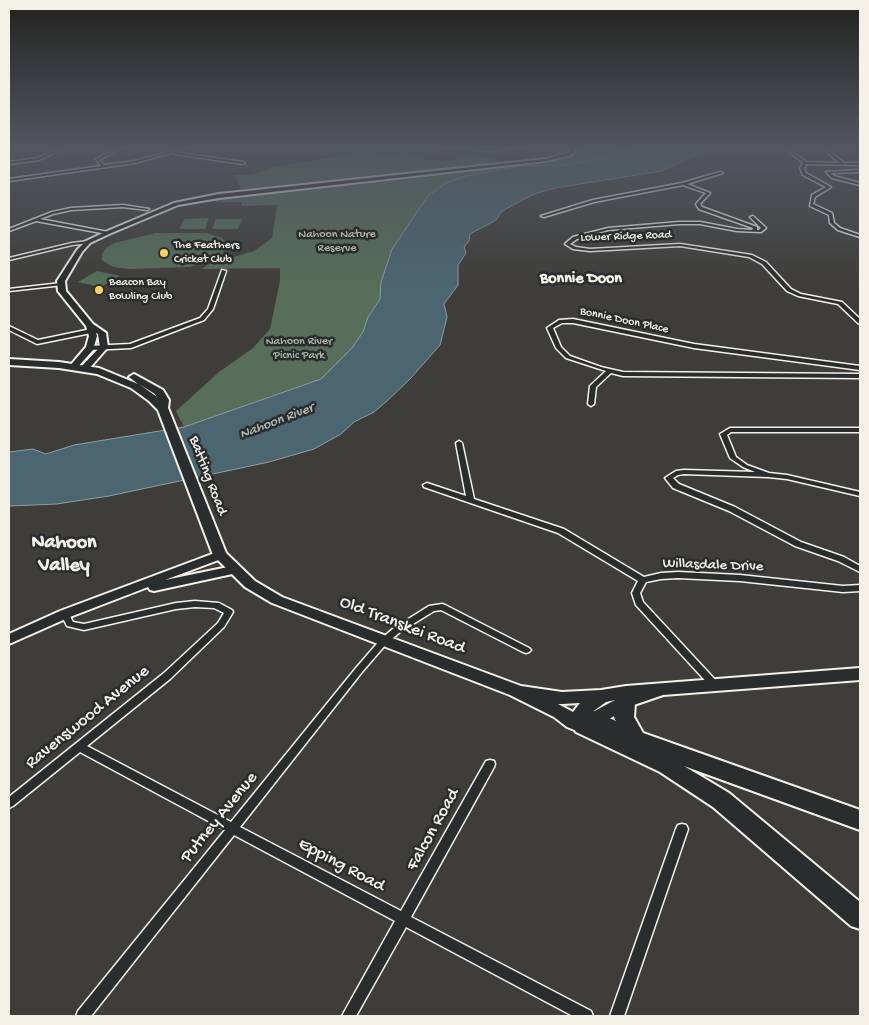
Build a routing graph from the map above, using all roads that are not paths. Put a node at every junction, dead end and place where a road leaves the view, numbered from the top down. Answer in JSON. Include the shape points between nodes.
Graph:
{"nodes":[{"id":1,"x":228,"y":195,"type":"edge"},
{"id":2,"x":623,"y":195,"type":"edge"},
{"id":3,"x":706,"y":195,"type":"edge"},
{"id":4,"x":815,"y":195,"type":"edge"},
{"id":5,"x":147,"y":209,"type":"dead end"},
{"id":6,"x":543,"y":216,"type":"dead end"},
{"id":7,"x":752,"y":217,"type":"dead end"},
{"id":8,"x":35,"y":220,"type":"junction"},
{"id":9,"x":9,"y":230,"type":"edge"},
{"id":10,"x":753,"y":231,"type":"junction"},
{"id":11,"x":107,"y":233,"type":"junction"},
{"id":12,"x":860,"y":236,"type":"edge"},
{"id":13,"x":88,"y":242,"type":"junction"},
{"id":14,"x":9,"y":259,"type":"edge"},
{"id":15,"x":224,"y":271,"type":"dead end"},
{"id":16,"x":60,"y":284,"type":"junction"},
{"id":17,"x":9,"y":290,"type":"edge"},
{"id":18,"x":860,"y":322,"type":"edge"},
{"id":19,"x":9,"y":328,"type":"edge"},
{"id":20,"x":90,"y":329,"type":"junction"},
{"id":21,"x":104,"y":347,"type":"junction"},
{"id":22,"x":90,"y":348,"type":"junction"},
{"id":23,"x":805,"y":361,"type":"junction"},
{"id":24,"x":9,"y":362,"type":"edge"},
{"id":25,"x":81,"y":366,"type":"junction"},
{"id":26,"x":860,"y":368,"type":"edge"},
{"id":27,"x":610,"y":371,"type":"junction"},
{"id":28,"x":820,"y":376,"type":"junction"},
{"id":29,"x":860,"y":376,"type":"edge"},
{"id":30,"x":591,"y":404,"type":"dead end"},
{"id":31,"x":860,"y":430,"type":"edge"},
{"id":32,"x":459,"y":443,"type":"dead end"},
{"id":33,"x":768,"y":475,"type":"junction"},
{"id":34,"x":427,"y":485,"type":"dead end"},
{"id":35,"x":860,"y":494,"type":"edge"},
{"id":36,"x":470,"y":500,"type":"junction"},
{"id":37,"x":220,"y":555,"type":"junction"},
{"id":38,"x":860,"y":569,"type":"edge"},
{"id":39,"x":233,"y":570,"type":"junction"},
{"id":40,"x":643,"y":580,"type":"junction"},
{"id":41,"x":860,"y":588,"type":"edge"},
{"id":42,"x":113,"y":596,"type":"junction"},
{"id":43,"x":65,"y":614,"type":"junction"},
{"id":44,"x":9,"y":639,"type":"edge"},
{"id":45,"x":384,"y":641,"type":"junction"},
{"id":46,"x":526,"y":650,"type":"dead end"},
{"id":47,"x":860,"y":674,"type":"edge"},
{"id":48,"x":717,"y":687,"type":"junction"},
{"id":49,"x":516,"y":691,"type":"junction"},
{"id":50,"x":658,"y":691,"type":"junction"},
{"id":51,"x":602,"y":696,"type":"junction"},
{"id":52,"x":625,"y":702,"type":"junction"},
{"id":53,"x":578,"y":718,"type":"junction"},
{"id":54,"x":637,"y":740,"type":"junction"},
{"id":55,"x":79,"y":747,"type":"junction"},
{"id":56,"x":490,"y":764,"type":"dead end"},
{"id":57,"x":9,"y":803,"type":"edge"},
{"id":58,"x":860,"y":820,"type":"edge"},
{"id":59,"x":233,"y":829,"type":"junction"},
{"id":60,"x":682,"y":829,"type":"dead end"},
{"id":61,"x":860,"y":917,"type":"edge"},
{"id":62,"x":404,"y":919,"type":"junction"},
{"id":63,"x":83,"y":1016,"type":"edge"},
{"id":64,"x":349,"y":1016,"type":"edge"},
{"id":65,"x":586,"y":1016,"type":"edge"},
{"id":66,"x":617,"y":1016,"type":"edge"}],
"edges":[{"from":1,"to":11,"type":"street","via":[[162,209]]},
{"from":2,"to":6,"type":"street"},
{"from":3,"to":10,"type":"street","via":[[698,204],[699,208],[753,226],[756,228]]},
{"from":4,"to":12,"type":"street","via":[[811,205],[831,214],[835,226]]},
{"from":5,"to":8,"type":"street","via":[[124,206],[77,208]]},
{"from":7,"to":10,"type":"street","via":[[764,228]]},
{"from":8,"to":9,"type":"street"},
{"from":8,"to":11,"type":"street"},
{"from":10,"to":18,"type":"street","name":"Lower Ridge Road","via":[[697,222],[679,223],[608,229],[567,243],[572,248],[590,250],[680,245],[750,256],[764,263],[792,292],[837,302]]},
{"from":11,"to":13,"type":"street"},
{"from":13,"to":14,"type":"street"},
{"from":13,"to":16,"type":"street","via":[[71,262]]},
{"from":15,"to":21,"type":"street","via":[[210,309],[202,319],[131,346]]},
{"from":16,"to":17,"type":"street"},
{"from":16,"to":20,"type":"street"},
{"from":19,"to":20,"type":"street","via":[[37,342]]},
{"from":20,"to":21,"type":"street","via":[[102,333]]},
{"from":20,"to":22,"type":"street","via":[[93,340]]},
{"from":21,"to":22,"type":"street"},
{"from":21,"to":25,"type":"street"},
{"from":22,"to":25,"type":"street"},
{"from":23,"to":26,"type":"street","name":"Bonnie Doon Place"},
{"from":23,"to":27,"type":"street","name":"Bonnie Doon Place","via":[[694,346],[573,321],[552,325],[551,331],[565,354],[573,360]]},
{"from":23,"to":28,"type":"street"},
{"from":24,"to":25,"type":"main road","name":"Batting Road"},
{"from":25,"to":37,"type":"main road","name":"Batting Road","via":[[135,386],[163,409]]},
{"from":27,"to":28,"type":"street","name":"Bonnie Doon Place"},
{"from":27,"to":30,"type":"street","via":[[593,386]]},
{"from":28,"to":29,"type":"street","name":"Bonnie Doon Place"},
{"from":31,"to":33,"type":"street","via":[[730,430],[723,434],[738,462]]},
{"from":32,"to":36,"type":"street"},
{"from":33,"to":35,"type":"street","via":[[787,476]]},
{"from":33,"to":38,"type":"street","via":[[684,472],[669,478],[676,486],[728,507],[798,544],[842,559]]},
{"from":34,"to":36,"type":"street"},
{"from":36,"to":40,"type":"street","via":[[561,531]]},
{"from":37,"to":39,"type":"main road","name":"Old Transkei Road"},
{"from":37,"to":42,"type":"street"},
{"from":39,"to":42,"type":"street"},
{"from":39,"to":45,"type":"main road","name":"Old Transkei Road","via":[[277,600]]},
{"from":40,"to":41,"type":"street","name":"Willasdale Drive","via":[[661,576],[740,578],[843,590]]},
{"from":40,"to":48,"type":"street","name":"Willasdale Drive","via":[[636,593],[642,607]]},
{"from":42,"to":43,"type":"street"},
{"from":43,"to":44,"type":"street"},
{"from":43,"to":55,"type":"street","name":"Ravenswood Avenue","via":[[70,624],[84,627],[176,606],[221,606],[228,610],[229,615],[132,706]]},
{"from":45,"to":46,"type":"street","name":"Putney Avenue","via":[[419,615],[442,607]]},
{"from":45,"to":49,"type":"main road","name":"Old Transkei Road"},
{"from":45,"to":59,"type":"street","name":"Putney Avenue"},
{"from":47,"to":48,"type":"main road"},
{"from":48,"to":50,"type":"main road"},
{"from":49,"to":51,"type":"main road","via":[[562,698]]},
{"from":49,"to":53,"type":"main road","name":"Old Transkei Road"},
{"from":50,"to":51,"type":"main road"},
{"from":50,"to":52,"type":"main road"},
{"from":51,"to":53,"type":"main road"},
{"from":52,"to":53,"type":"main road"},
{"from":52,"to":54,"type":"highway","via":[[624,717]]},
{"from":53,"to":54,"type":"highway"},
{"from":53,"to":61,"type":"highway","via":[[667,766],[721,800]]},
{"from":54,"to":58,"type":"highway"},
{"from":55,"to":57,"type":"street","name":"Ravenswood Avenue"},
{"from":55,"to":59,"type":"street","name":"Epping Road"},
{"from":56,"to":62,"type":"street","name":"Falcon Road"},
{"from":59,"to":62,"type":"street","name":"Epping Road"},
{"from":59,"to":63,"type":"street","name":"Putney Avenue"},
{"from":60,"to":66,"type":"street"},
{"from":62,"to":64,"type":"street","name":"Falcon Road"},
{"from":62,"to":65,"type":"street","name":"Epping Road"}]}
